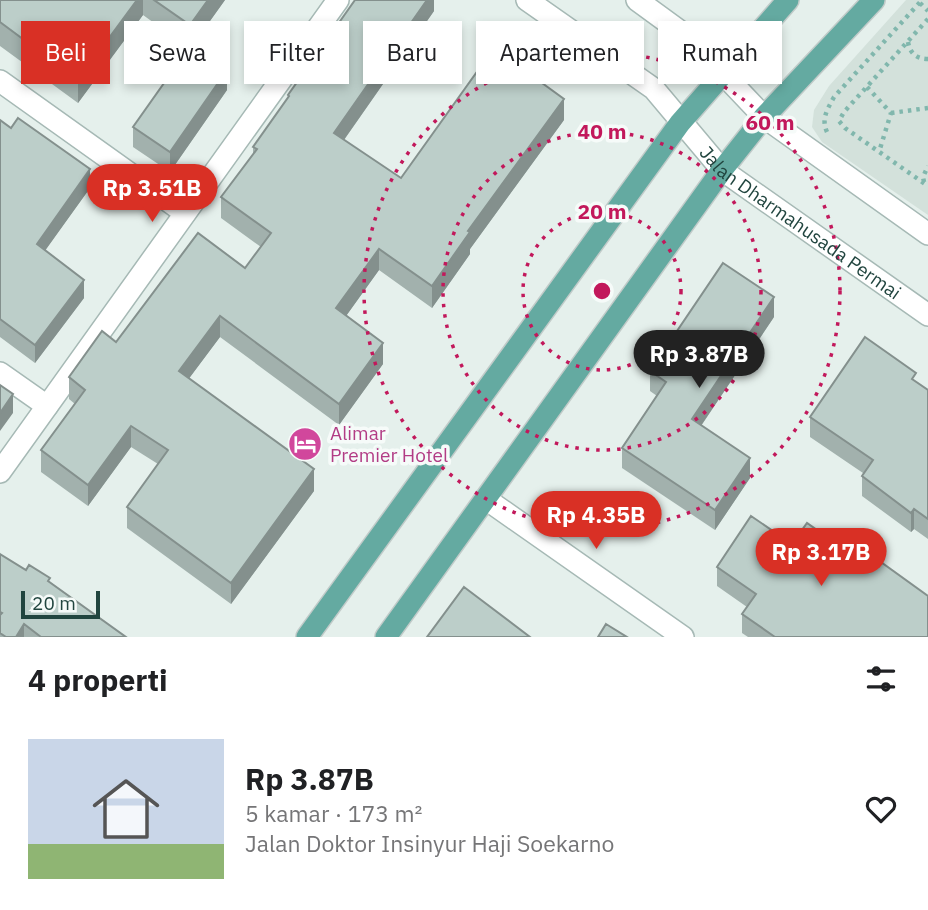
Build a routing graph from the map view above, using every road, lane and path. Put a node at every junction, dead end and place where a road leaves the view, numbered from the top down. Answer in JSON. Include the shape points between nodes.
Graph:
{"nodes":[{"id":1,"x":338,"y":0,"type":"edge"},
{"id":2,"x":527,"y":0,"type":"edge"},
{"id":3,"x":637,"y":0,"type":"edge"},
{"id":4,"x":788,"y":0,"type":"edge"},
{"id":5,"x":874,"y":0,"type":"edge"},
{"id":6,"x":921,"y":1,"type":"edge"},
{"id":7,"x":928,"y":11,"type":"edge"},
{"id":8,"x":928,"y":19,"type":"edge"},
{"id":9,"x":666,"y":21,"type":"edge"},
{"id":10,"x":769,"y":21,"type":"edge"},
{"id":11,"x":908,"y":41,"type":"junction"},
{"id":12,"x":928,"y":59,"type":"edge"},
{"id":13,"x":0,"y":81,"type":"edge"},
{"id":14,"x":714,"y":84,"type":"edge"},
{"id":15,"x":733,"y":84,"type":"edge"},
{"id":16,"x":867,"y":87,"type":"junction"},
{"id":17,"x":928,"y":108,"type":"edge"},
{"id":18,"x":891,"y":113,"type":"junction"},
{"id":19,"x":764,"y":117,"type":"junction"},
{"id":20,"x":680,"y":123,"type":"junction"},
{"id":21,"x":828,"y":133,"type":"dead end"},
{"id":22,"x":879,"y":152,"type":"junction"},
{"id":23,"x":928,"y":166,"type":"edge"},
{"id":24,"x":723,"y":170,"type":"junction"},
{"id":25,"x":926,"y":185,"type":"edge"},
{"id":26,"x":185,"y":214,"type":"junction"},
{"id":27,"x":928,"y":234,"type":"edge"},
{"id":28,"x":928,"y":315,"type":"edge"},
{"id":29,"x":0,"y":373,"type":"edge"},
{"id":30,"x":47,"y":406,"type":"junction"},
{"id":31,"x":0,"y":472,"type":"edge"},
{"id":32,"x":486,"y":499,"type":"junction"},
{"id":33,"x":307,"y":637,"type":"edge"},
{"id":34,"x":386,"y":637,"type":"edge"},
{"id":35,"x":682,"y":637,"type":"edge"}],
"edges":[{"from":1,"to":26,"type":"street"},
{"from":2,"to":20,"type":"street","name":"Jalan Dharmahusada Permai","via":[[654,89]]},
{"from":3,"to":9,"type":"street"},
{"from":4,"to":10,"type":"main road"},
{"from":5,"to":19,"type":"main road"},
{"from":6,"to":7,"type":"path"},
{"from":6,"to":21,"type":"path","via":[[834,97],[823,124]]},
{"from":8,"to":11,"type":"path"},
{"from":11,"to":12,"type":"path","via":[[913,54]]},
{"from":11,"to":16,"type":"path"},
{"from":13,"to":26,"type":"street"},
{"from":14,"to":20,"type":"main road"},
{"from":15,"to":19,"type":"street"},
{"from":16,"to":18,"type":"path"},
{"from":16,"to":22,"type":"path","via":[[839,121]]},
{"from":17,"to":18,"type":"path"},
{"from":18,"to":22,"type":"path"},
{"from":19,"to":24,"type":"main road"},
{"from":19,"to":27,"type":"street"},
{"from":20,"to":24,"type":"street","name":"Jalan Dharmahusada Permai"},
{"from":20,"to":33,"type":"main road"},
{"from":22,"to":25,"type":"path"},
{"from":23,"to":25,"type":"path","via":[[923,177]]},
{"from":24,"to":28,"type":"street","name":"Jalan Dharmahusada Permai"},
{"from":24,"to":32,"type":"main road"},
{"from":26,"to":30,"type":"street"},
{"from":29,"to":30,"type":"street"},
{"from":30,"to":31,"type":"street"},
{"from":32,"to":34,"type":"main road"},
{"from":32,"to":35,"type":"street"}]}
